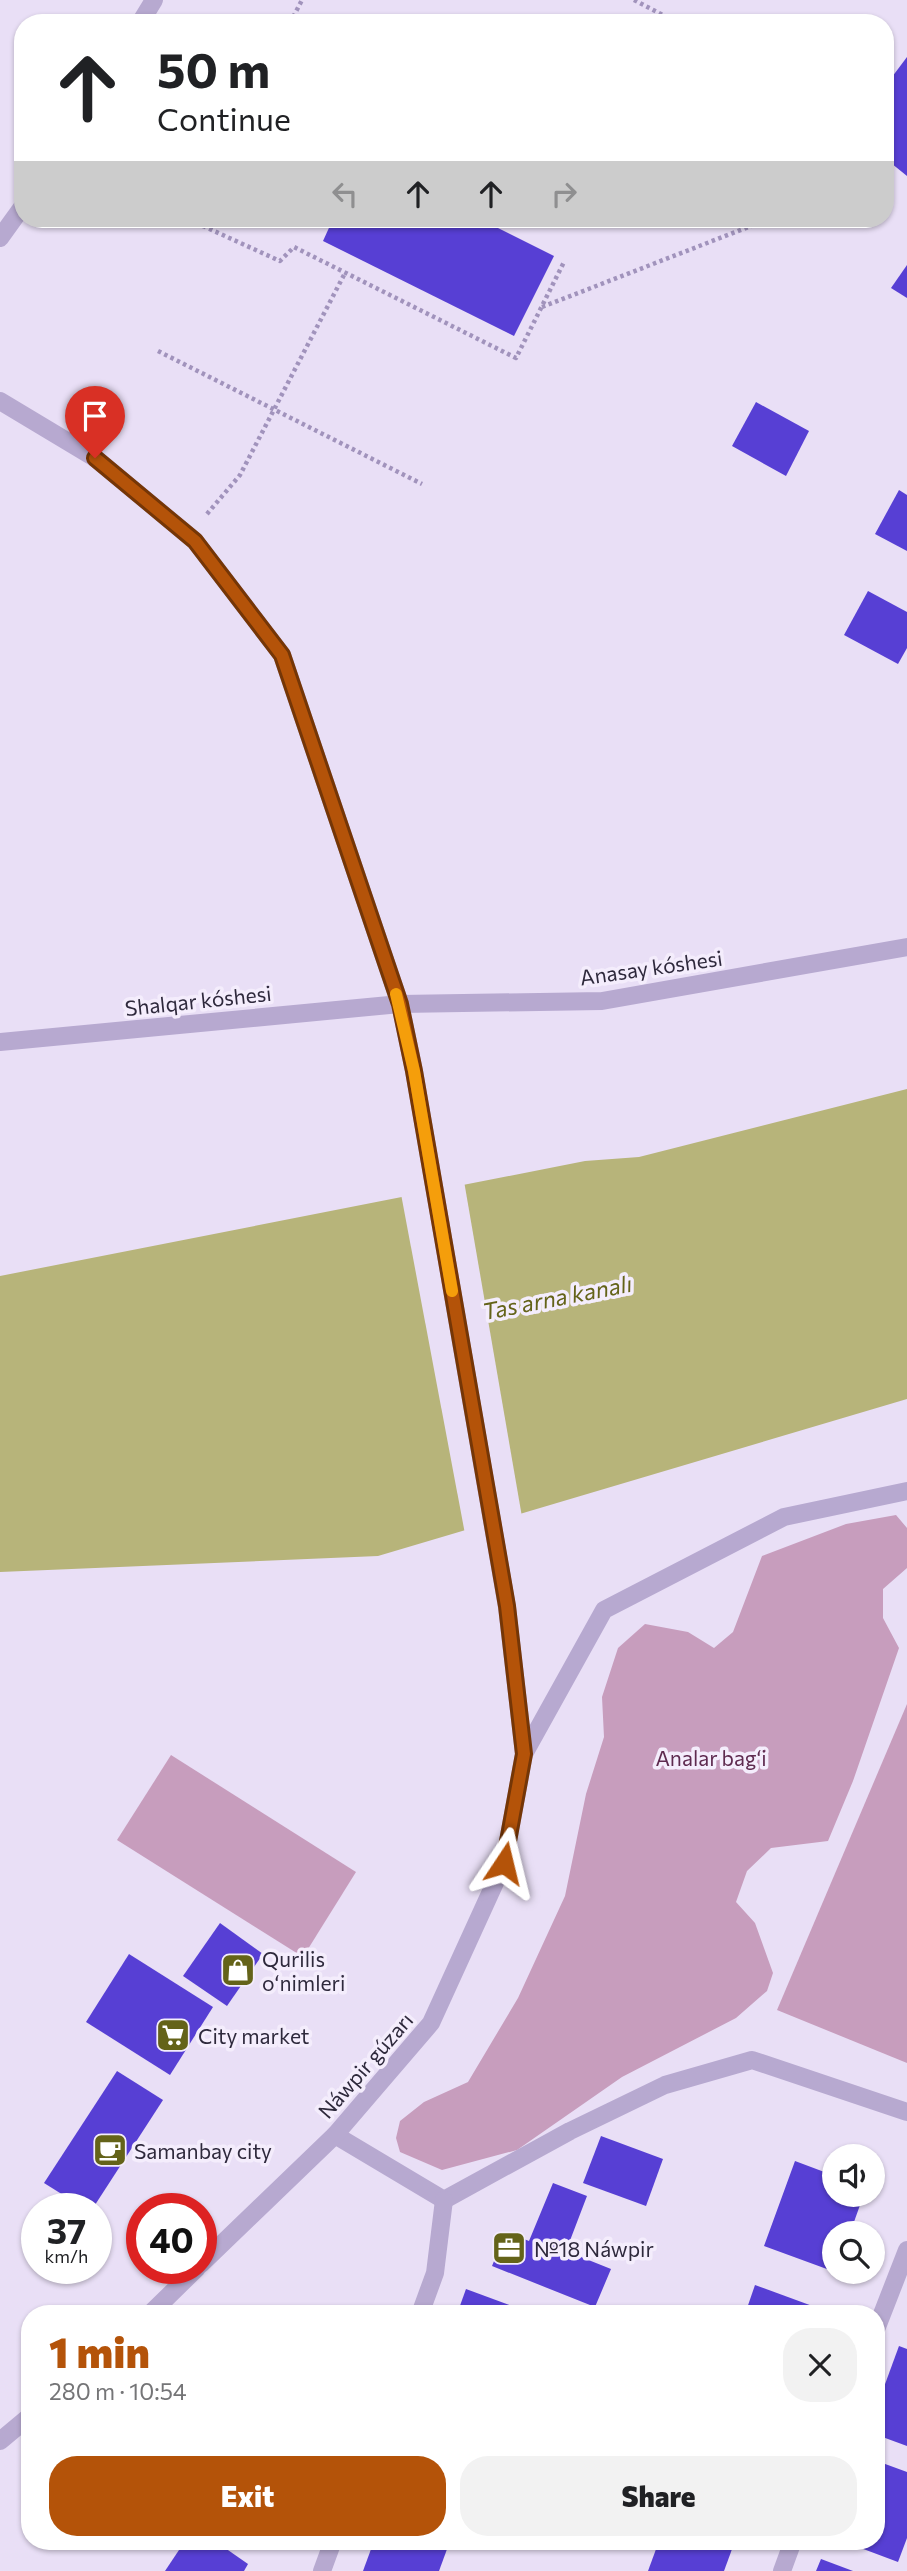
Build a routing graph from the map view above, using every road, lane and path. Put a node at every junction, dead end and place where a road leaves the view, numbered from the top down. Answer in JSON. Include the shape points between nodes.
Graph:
{"nodes":[{"id":1,"x":634,"y":0,"type":"edge"},
{"id":2,"x":660,"y":14,"type":"edge"},
{"id":3,"x":14,"y":219,"type":"edge"},
{"id":4,"x":207,"y":228,"type":"edge"},
{"id":5,"x":746,"y":228,"type":"edge"},
{"id":6,"x":0,"y":238,"type":"edge"},
{"id":7,"x":564,"y":262,"type":"dead end"},
{"id":8,"x":345,"y":273,"type":"junction"},
{"id":9,"x":541,"y":308,"type":"junction"},
{"id":10,"x":158,"y":351,"type":"dead end"},
{"id":11,"x":0,"y":401,"type":"edge"},
{"id":12,"x":274,"y":410,"type":"junction"},
{"id":13,"x":422,"y":484,"type":"dead end"},
{"id":14,"x":202,"y":519,"type":"dead end"},
{"id":15,"x":907,"y":947,"type":"edge"},
{"id":16,"x":400,"y":1004,"type":"junction"},
{"id":17,"x":0,"y":1042,"type":"edge"},
{"id":18,"x":907,"y":1490,"type":"edge"},
{"id":19,"x":524,"y":1754,"type":"junction"},
{"id":20,"x":907,"y":2112,"type":"edge"},
{"id":21,"x":335,"y":2135,"type":"junction"},
{"id":22,"x":443,"y":2200,"type":"junction"},
{"id":23,"x":217,"y":2249,"type":"edge"},
{"id":24,"x":907,"y":2250,"type":"edge"},
{"id":25,"x":181,"y":2284,"type":"edge"},
{"id":26,"x":159,"y":2305,"type":"edge"},
{"id":27,"x":423,"y":2305,"type":"edge"},
{"id":28,"x":885,"y":2306,"type":"edge"},
{"id":29,"x":21,"y":2424,"type":"edge"},
{"id":30,"x":0,"y":2441,"type":"edge"},
{"id":31,"x":330,"y":2550,"type":"edge"},
{"id":32,"x":790,"y":2550,"type":"edge"},
{"id":33,"x":322,"y":2571,"type":"edge"},
{"id":34,"x":782,"y":2571,"type":"edge"}],
"edges":[{"from":1,"to":2,"type":"path"},
{"from":3,"to":6,"type":"street"},
{"from":4,"to":8,"type":"path","via":[[280,261],[294,247]]},
{"from":5,"to":9,"type":"path"},
{"from":7,"to":9,"type":"path"},
{"from":8,"to":9,"type":"path","via":[[516,358]]},
{"from":8,"to":12,"type":"path"},
{"from":10,"to":12,"type":"path"},
{"from":11,"to":16,"type":"street","name":"Náwpir gúzarı","via":[[95,458],[195,541],[282,655]]},
{"from":12,"to":13,"type":"path"},
{"from":12,"to":14,"type":"path","via":[[240,475]]},
{"from":15,"to":16,"type":"street","name":"Anasay kóshesi","via":[[602,1001]]},
{"from":16,"to":17,"type":"street","name":"Shalqar kóshesi"},
{"from":16,"to":19,"type":"street","name":"Náwpir gúzarı","via":[[507,1606]]},
{"from":18,"to":19,"type":"street","via":[[784,1517],[604,1610]]},
{"from":19,"to":21,"type":"street","name":"Náwpir gúzarı","via":[[504,1863],[431,2023]]},
{"from":20,"to":22,"type":"street","via":[[752,2060],[665,2085]]},
{"from":21,"to":22,"type":"street"},
{"from":21,"to":23,"type":"street","name":"Náwpir gúzarı"},
{"from":22,"to":27,"type":"street","via":[[435,2273]]},
{"from":24,"to":28,"type":"street"},
{"from":25,"to":26,"type":"street"},
{"from":29,"to":30,"type":"street"},
{"from":31,"to":33,"type":"street"},
{"from":32,"to":34,"type":"street"}]}
